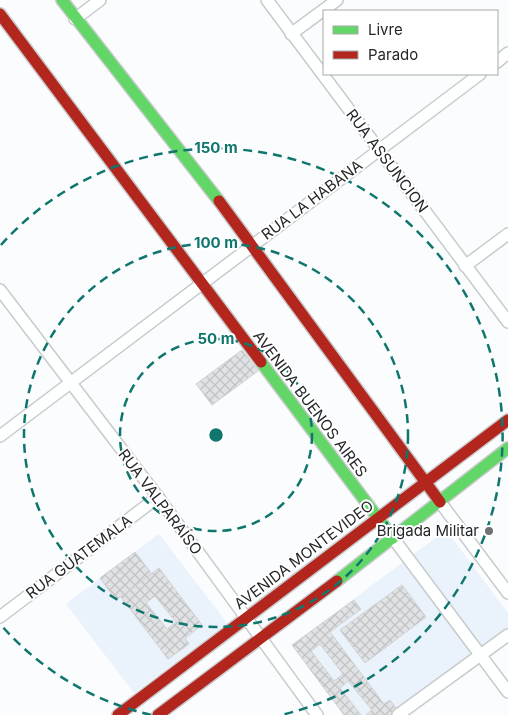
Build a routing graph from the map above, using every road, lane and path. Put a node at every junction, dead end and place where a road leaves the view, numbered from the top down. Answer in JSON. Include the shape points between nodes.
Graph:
{"nodes":[{"id":1,"x":62,"y":0,"type":"edge"},
{"id":2,"x":100,"y":0,"type":"edge"},
{"id":3,"x":267,"y":0,"type":"edge"},
{"id":4,"x":337,"y":0,"type":"edge"},
{"id":5,"x":323,"y":10,"type":"edge"},
{"id":6,"x":323,"y":10,"type":"edge"},
{"id":7,"x":0,"y":14,"type":"edge"},
{"id":8,"x":75,"y":19,"type":"junction"},
{"id":9,"x":291,"y":34,"type":"junction"},
{"id":10,"x":508,"y":53,"type":"edge"},
{"id":11,"x":498,"y":61,"type":"edge"},
{"id":12,"x":479,"y":75,"type":"edge"},
{"id":13,"x":379,"y":150,"type":"junction"},
{"id":14,"x":508,"y":234,"type":"edge"},
{"id":15,"x":252,"y":244,"type":"junction"},
{"id":16,"x":465,"y":266,"type":"junction"},
{"id":17,"x":201,"y":284,"type":"junction"},
{"id":18,"x":0,"y":290,"type":"edge"},
{"id":19,"x":508,"y":322,"type":"edge"},
{"id":20,"x":70,"y":384,"type":"junction"},
{"id":21,"x":508,"y":420,"type":"edge"},
{"id":22,"x":494,"y":430,"type":"junction"},
{"id":23,"x":0,"y":436,"type":"edge"},
{"id":24,"x":508,"y":448,"type":"edge"},
{"id":25,"x":425,"y":484,"type":"junction"},
{"id":26,"x":158,"y":498,"type":"junction"},
{"id":27,"x":440,"y":502,"type":"junction"},
{"id":28,"x":378,"y":518,"type":"junction"},
{"id":29,"x":393,"y":538,"type":"junction"},
{"id":30,"x":508,"y":593,"type":"edge"},
{"id":31,"x":0,"y":617,"type":"edge"},
{"id":32,"x":245,"y":617,"type":"junction"},
{"id":33,"x":508,"y":635,"type":"edge"},
{"id":34,"x":260,"y":638,"type":"junction"},
{"id":35,"x":480,"y":656,"type":"junction"},
{"id":36,"x":508,"y":692,"type":"edge"},
{"id":37,"x":118,"y":715,"type":"edge"},
{"id":38,"x":158,"y":715,"type":"edge"},
{"id":39,"x":317,"y":715,"type":"edge"},
{"id":40,"x":398,"y":715,"type":"edge"}],
"edges":[{"from":1,"to":8,"type":"street"},
{"from":2,"to":8,"type":"street"},
{"from":3,"to":9,"type":"street","name":"RUA ASSUNCION"},
{"from":4,"to":6,"type":"street"},
{"from":5,"to":9,"type":"street"},
{"from":7,"to":17,"type":"street","name":"AVENIDA BUENOS AIRES"},
{"from":8,"to":15,"type":"street"},
{"from":9,"to":13,"type":"street","name":"RUA ASSUNCION"},
{"from":10,"to":11,"type":"street"},
{"from":12,"to":13,"type":"street","name":"RUA LA HABANA"},
{"from":13,"to":15,"type":"street","name":"RUA LA HABANA"},
{"from":13,"to":16,"type":"street","name":"RUA ASSUNCION"},
{"from":14,"to":16,"type":"street"},
{"from":15,"to":17,"type":"street","name":"RUA LA HABANA"},
{"from":15,"to":25,"type":"street"},
{"from":16,"to":19,"type":"street","name":"RUA ASSUNCION"},
{"from":17,"to":20,"type":"street","name":"RUA LA HABANA"},
{"from":17,"to":28,"type":"street","name":"AVENIDA BUENOS AIRES"},
{"from":18,"to":20,"type":"street","name":"RUA VALPARAÍSO"},
{"from":20,"to":23,"type":"street","name":"RUA LA HABANA"},
{"from":20,"to":26,"type":"street","name":"RUA VALPARAÍSO"},
{"from":21,"to":22,"type":"street","name":"AVENIDA MONTEVIDEO"},
{"from":22,"to":24,"type":"street"},
{"from":22,"to":25,"type":"street","name":"AVENIDA MONTEVIDEO"},
{"from":24,"to":27,"type":"street"},
{"from":25,"to":27,"type":"street"},
{"from":25,"to":28,"type":"street","name":"AVENIDA MONTEVIDEO"},
{"from":26,"to":31,"type":"street","name":"RUA GUATEMALA"},
{"from":26,"to":32,"type":"street","name":"RUA VALPARAÍSO"},
{"from":27,"to":29,"type":"street"},
{"from":27,"to":30,"type":"street"},
{"from":28,"to":29,"type":"street","name":"AVENIDA BUENOS AIRES"},
{"from":28,"to":32,"type":"street","name":"AVENIDA MONTEVIDEO"},
{"from":29,"to":34,"type":"street"},
{"from":29,"to":35,"type":"street","name":"AVENIDA BUENOS AIRES"},
{"from":32,"to":34,"type":"street","name":"RUA VALPARAÍSO"},
{"from":32,"to":37,"type":"street","name":"AVENIDA MONTEVIDEO"},
{"from":33,"to":35,"type":"street"},
{"from":34,"to":38,"type":"street"},
{"from":34,"to":39,"type":"street","name":"RUA VALPARAÍSO"},
{"from":35,"to":36,"type":"street","name":"AVENIDA BUENOS AIRES"},
{"from":35,"to":40,"type":"street"}]}
